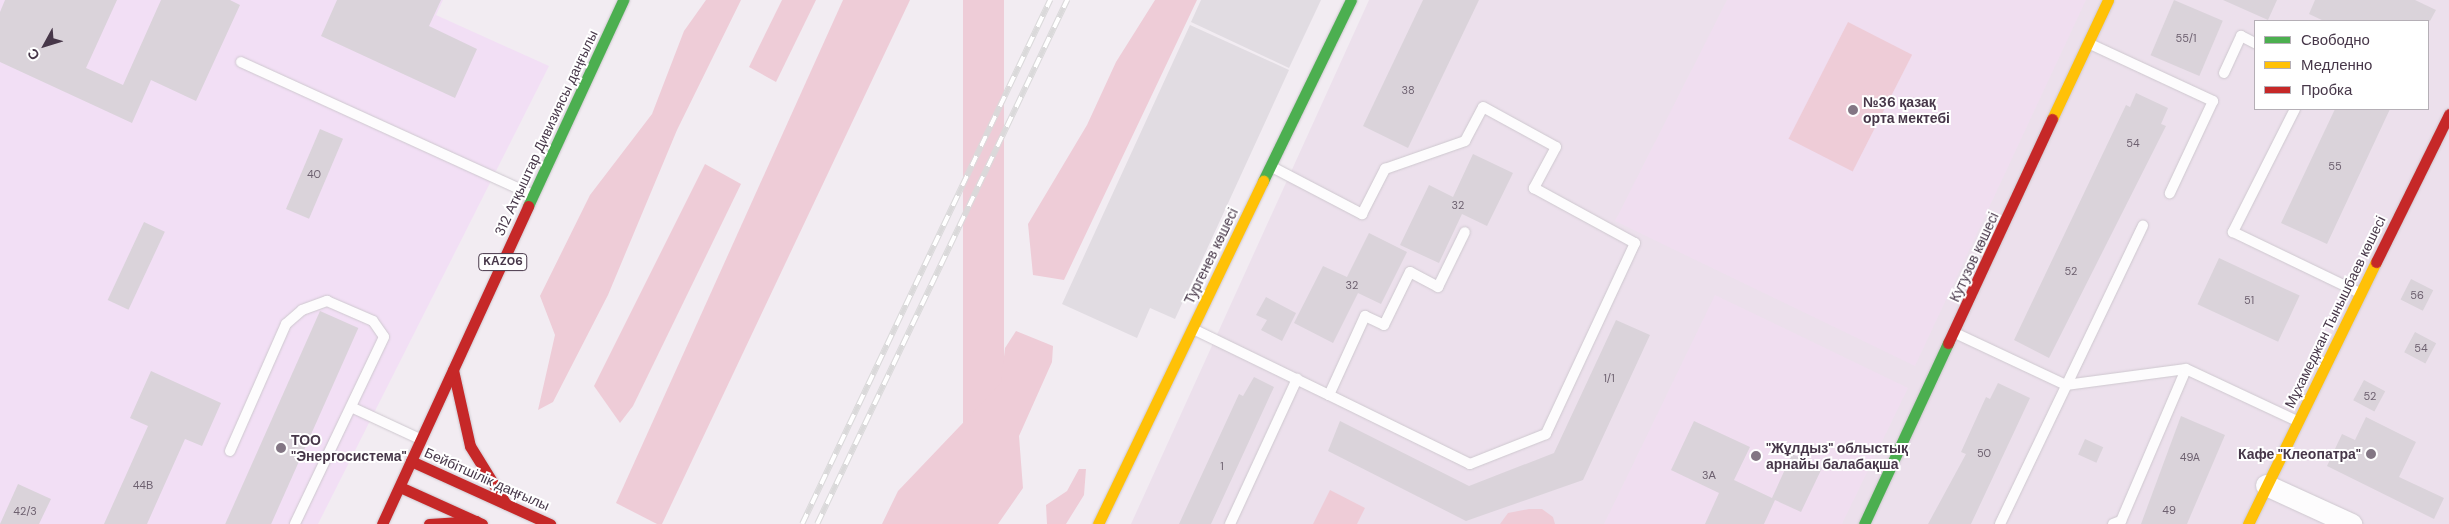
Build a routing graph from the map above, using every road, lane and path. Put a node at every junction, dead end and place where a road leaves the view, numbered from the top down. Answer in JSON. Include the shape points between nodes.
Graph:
{"nodes":[{"id":1,"x":624,"y":0,"type":"edge"},
{"id":2,"x":1351,"y":0,"type":"edge"},
{"id":3,"x":2108,"y":0,"type":"edge"},
{"id":4,"x":2254,"y":42,"type":"edge"},
{"id":5,"x":2088,"y":43,"type":"junction"},
{"id":6,"x":241,"y":62,"type":"dead end"},
{"id":7,"x":2224,"y":73,"type":"dead end"},
{"id":8,"x":2295,"y":110,"type":"edge"},
{"id":9,"x":2449,"y":114,"type":"edge"},
{"id":10,"x":1271,"y":167,"type":"junction"},
{"id":11,"x":2170,"y":193,"type":"dead end"},
{"id":12,"x":534,"y":195,"type":"junction"},
{"id":13,"x":2143,"y":225,"type":"dead end"},
{"id":14,"x":1465,"y":232,"type":"dead end"},
{"id":15,"x":2361,"y":293,"type":"junction"},
{"id":16,"x":1192,"y":329,"type":"junction"},
{"id":17,"x":1955,"y":333,"type":"junction"},
{"id":18,"x":2186,"y":369,"type":"junction"},
{"id":19,"x":453,"y":370,"type":"junction"},
{"id":20,"x":1297,"y":379,"type":"junction"},
{"id":21,"x":2066,"y":385,"type":"junction"},
{"id":22,"x":1329,"y":395,"type":"junction"},
{"id":23,"x":351,"y":407,"type":"junction"},
{"id":24,"x":2297,"y":422,"type":"junction"},
{"id":25,"x":421,"y":440,"type":"junction"},
{"id":26,"x":230,"y":451,"type":"dead end"},
{"id":27,"x":411,"y":461,"type":"junction"},
{"id":28,"x":2266,"y":485,"type":"junction"},
{"id":29,"x":400,"y":487,"type":"junction"},
{"id":30,"x":506,"y":504,"type":"junction"},
{"id":31,"x":479,"y":523,"type":"edge"},
{"id":32,"x":295,"y":524,"type":"edge"},
{"id":33,"x":382,"y":524,"type":"edge"},
{"id":34,"x":429,"y":524,"type":"edge"},
{"id":35,"x":550,"y":524,"type":"edge"},
{"id":36,"x":1098,"y":524,"type":"edge"},
{"id":37,"x":1230,"y":524,"type":"edge"},
{"id":38,"x":1864,"y":524,"type":"edge"},
{"id":39,"x":2000,"y":524,"type":"edge"},
{"id":40,"x":2113,"y":524,"type":"edge"},
{"id":41,"x":2248,"y":524,"type":"edge"},
{"id":42,"x":2351,"y":524,"type":"edge"}],
"edges":[{"from":1,"to":12,"type":"main road","name":"312 Атқыштар Дивизиясы даңғылы","number":"KАZ06"},
{"from":2,"to":10,"type":"main road","name":"Тургенев көшесі"},
{"from":3,"to":5,"type":"main road","name":"Кутузов көшесі"},
{"from":4,"to":7,"type":"lane","via":[[2241,36]]},
{"from":5,"to":11,"type":"lane","via":[[2213,101]]},
{"from":5,"to":17,"type":"main road","name":"Кутузов көшесі"},
{"from":6,"to":12,"type":"lane"},
{"from":8,"to":15,"type":"lane","via":[[2233,232]]},
{"from":9,"to":15,"type":"main road","name":"Мұхамеджан Тынышбаев көшесі"},
{"from":10,"to":16,"type":"main road","name":"Тургенев көшесі"},
{"from":10,"to":22,"type":"lane","via":[[1362,214],[1385,169],[1465,142],[1483,107],[1556,147],[1534,188],[1635,242],[1546,434],[1470,464]]},
{"from":12,"to":19,"type":"main road","name":"312 Атқыштар Дивизиясы даңғылы","number":"KАZ06"},
{"from":13,"to":21,"type":"lane"},
{"from":14,"to":22,"type":"lane","via":[[1438,287],[1410,272],[1384,325],[1364,316]]},
{"from":15,"to":24,"type":"main road","name":"Мұхамеджан Тынышбаев көшесі"},
{"from":16,"to":20,"type":"lane"},
{"from":16,"to":36,"type":"main road","name":"Тургенев көшесі"},
{"from":17,"to":21,"type":"lane"},
{"from":17,"to":38,"type":"main road","name":"Кутузов көшесі"},
{"from":18,"to":21,"type":"lane"},
{"from":18,"to":24,"type":"lane"},
{"from":18,"to":40,"type":"lane","via":[[2122,521]]},
{"from":19,"to":25,"type":"main road","name":"312 Атқыштар Дивизиясы даңғылы","number":"KАZ06"},
{"from":19,"to":30,"type":"main road","via":[[470,446]]},
{"from":20,"to":22,"type":"lane"},
{"from":20,"to":37,"type":"lane"},
{"from":21,"to":39,"type":"lane"},
{"from":23,"to":25,"type":"lane"},
{"from":23,"to":26,"type":"lane","via":[[384,337],[373,321],[327,301],[302,310],[286,324]]},
{"from":23,"to":32,"type":"lane"},
{"from":24,"to":28,"type":"main road","name":"Мұхамеджан Тынышбаев көшесі"},
{"from":25,"to":27,"type":"main road","name":"312 Атқыштар Дивизиясы даңғылы","number":"KАZ06"},
{"from":27,"to":29,"type":"main road","name":"312 Атқыштар Дивизиясы даңғылы","number":"KАZ06"},
{"from":27,"to":30,"type":"main road","name":"Бейбітшілік даңғылы"},
{"from":28,"to":41,"type":"main road","name":"Мұхамеджан Тынышбаев көшесі"},
{"from":28,"to":42,"type":"street"},
{"from":29,"to":31,"type":"main road"},
{"from":29,"to":33,"type":"main road","name":"312 Атқыштар Дивизиясы даңғылы","number":"KАZ06"},
{"from":30,"to":35,"type":"main road","name":"Бейбітшілік даңғылы"},
{"from":31,"to":34,"type":"main road"}]}
